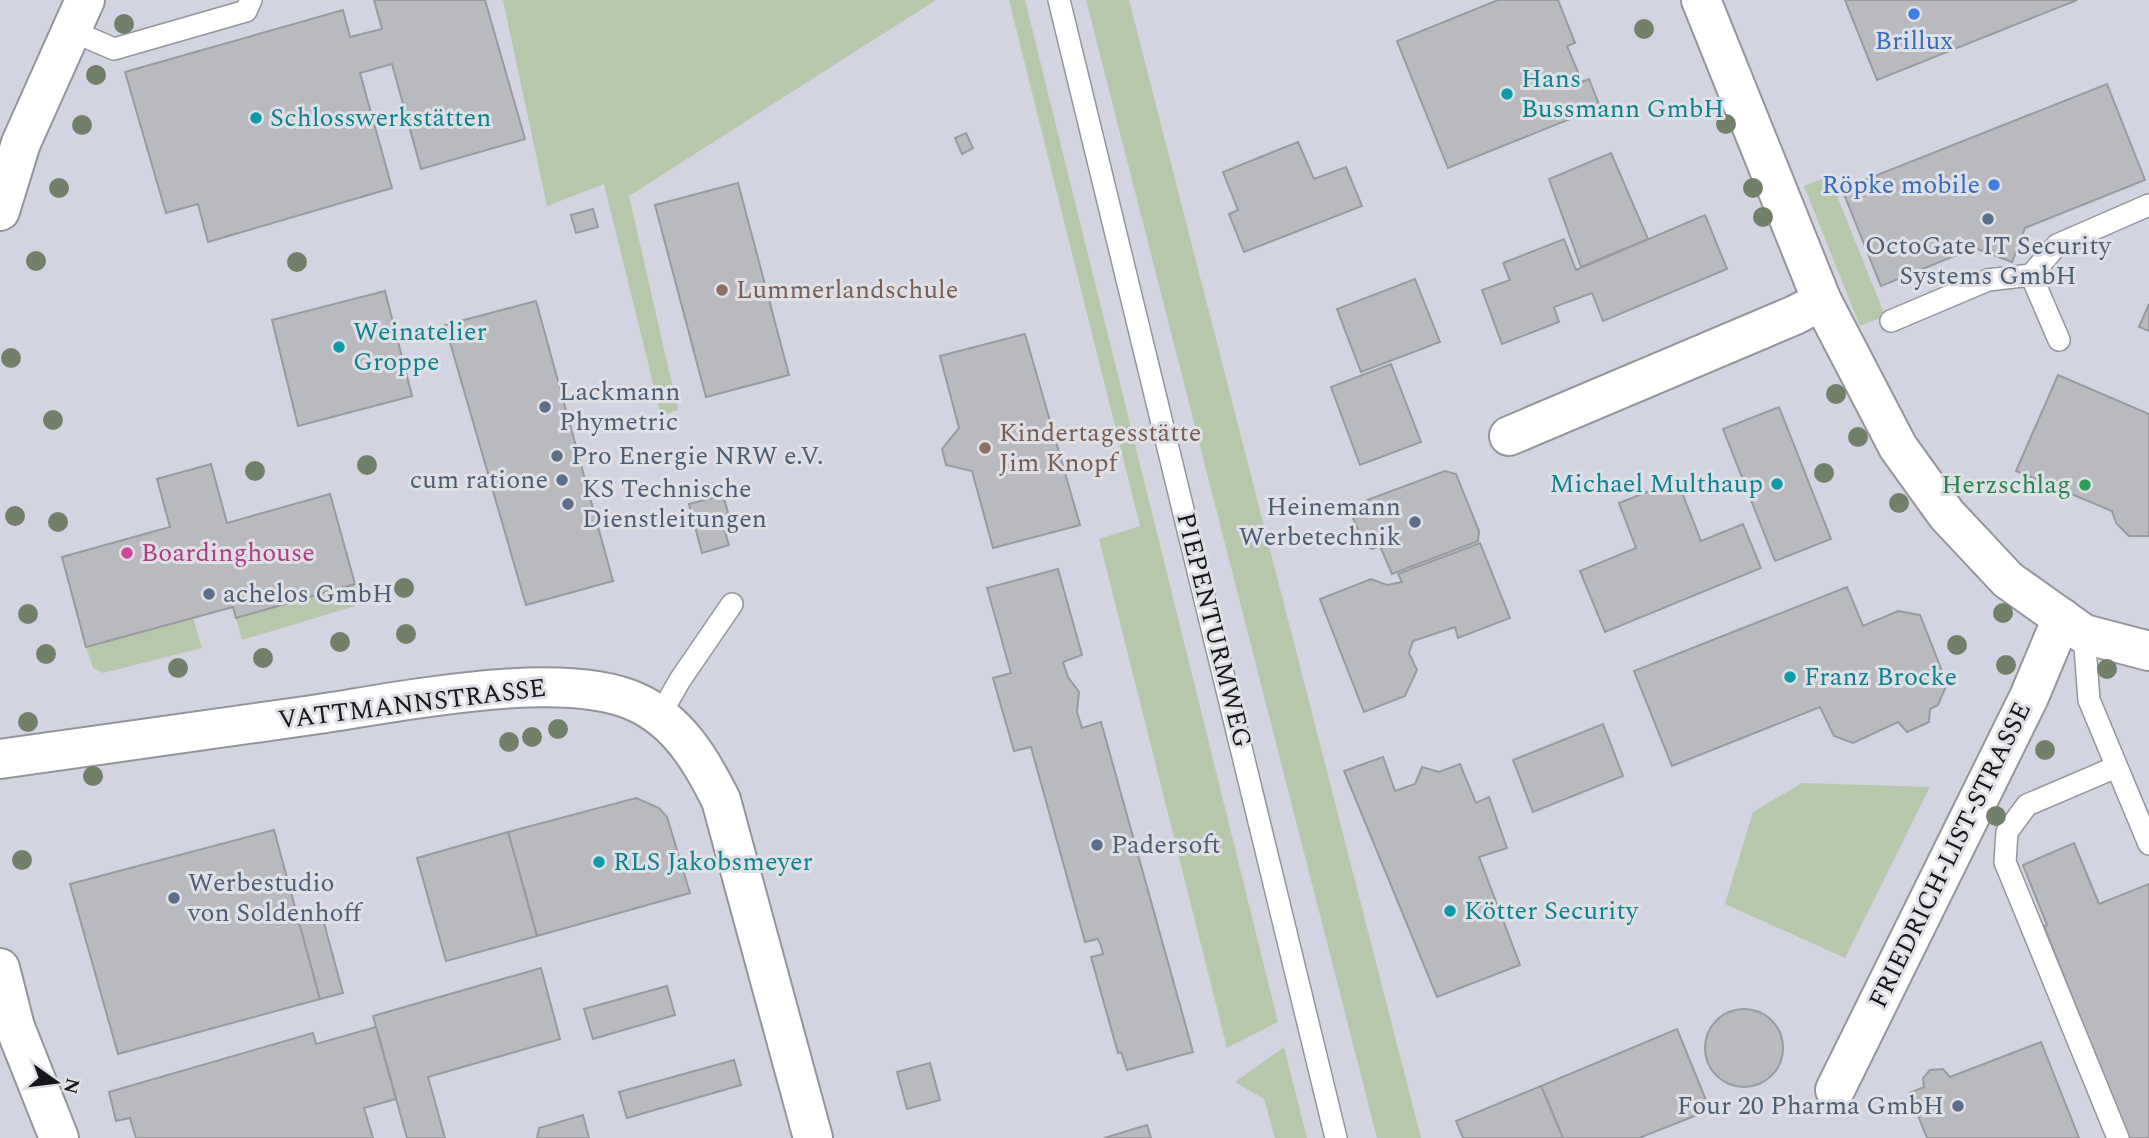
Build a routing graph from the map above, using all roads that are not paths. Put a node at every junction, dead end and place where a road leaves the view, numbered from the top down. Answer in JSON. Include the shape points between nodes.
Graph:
{"nodes":[{"id":1,"x":251,"y":0,"type":"edge"},
{"id":2,"x":1059,"y":0,"type":"edge"},
{"id":3,"x":1701,"y":0,"type":"edge"},
{"id":4,"x":80,"y":8,"type":"edge"},
{"id":5,"x":2149,"y":205,"type":"edge"},
{"id":6,"x":0,"y":211,"type":"edge"},
{"id":7,"x":2031,"y":275,"type":"junction"},
{"id":8,"x":1822,"y":301,"type":"junction"},
{"id":9,"x":1891,"y":321,"type":"dead end"},
{"id":10,"x":2059,"y":340,"type":"dead end"},
{"id":11,"x":1509,"y":436,"type":"dead end"},
{"id":12,"x":732,"y":604,"type":"dead end"},
{"id":13,"x":2073,"y":626,"type":"junction"},
{"id":14,"x":2149,"y":651,"type":"edge"},
{"id":15,"x":660,"y":715,"type":"junction"},
{"id":16,"x":0,"y":759,"type":"edge"},
{"id":17,"x":2116,"y":767,"type":"junction"},
{"id":18,"x":2149,"y":844,"type":"edge"},
{"id":19,"x":0,"y":968,"type":"edge"},
{"id":20,"x":1835,"y":1090,"type":"dead end"},
{"id":21,"x":59,"y":1138,"type":"edge"},
{"id":22,"x":813,"y":1138,"type":"edge"},
{"id":23,"x":1336,"y":1138,"type":"edge"},
{"id":24,"x":2118,"y":1138,"type":"edge"}],
"edges":[{"from":1,"to":4,"type":"lane","via":[[246,11],[114,49]]},
{"from":2,"to":23,"type":"lane","name":"PIEPENTURMWEG"},
{"from":3,"to":8,"type":"street"},
{"from":4,"to":6,"type":"street","via":[[21,143]]},
{"from":5,"to":7,"type":"lane","via":[[2057,244]]},
{"from":7,"to":9,"type":"lane","via":[[1988,280]]},
{"from":7,"to":10,"type":"lane"},
{"from":8,"to":11,"type":"street"},
{"from":8,"to":13,"type":"street","via":[[1898,447],[1947,515],[2008,580]]},
{"from":12,"to":15,"type":"lane"},
{"from":13,"to":14,"type":"street"},
{"from":13,"to":17,"type":"lane","via":[[2089,700]]},
{"from":13,"to":20,"type":"street","name":"FRIEDRICH-LIST-STRASSE","via":[[2029,697]]},
{"from":15,"to":16,"type":"street","name":"VATTMANNSTRASSE","via":[[634,701],[577,686],[504,690]]},
{"from":15,"to":22,"type":"street","name":"VATTMANNSTRASSE","via":[[702,761],[721,800]]},
{"from":17,"to":18,"type":"lane"},
{"from":17,"to":24,"type":"lane","via":[[2027,805],[2007,832],[2005,862]]},
{"from":19,"to":21,"type":"street","via":[[15,1027]]}]}
